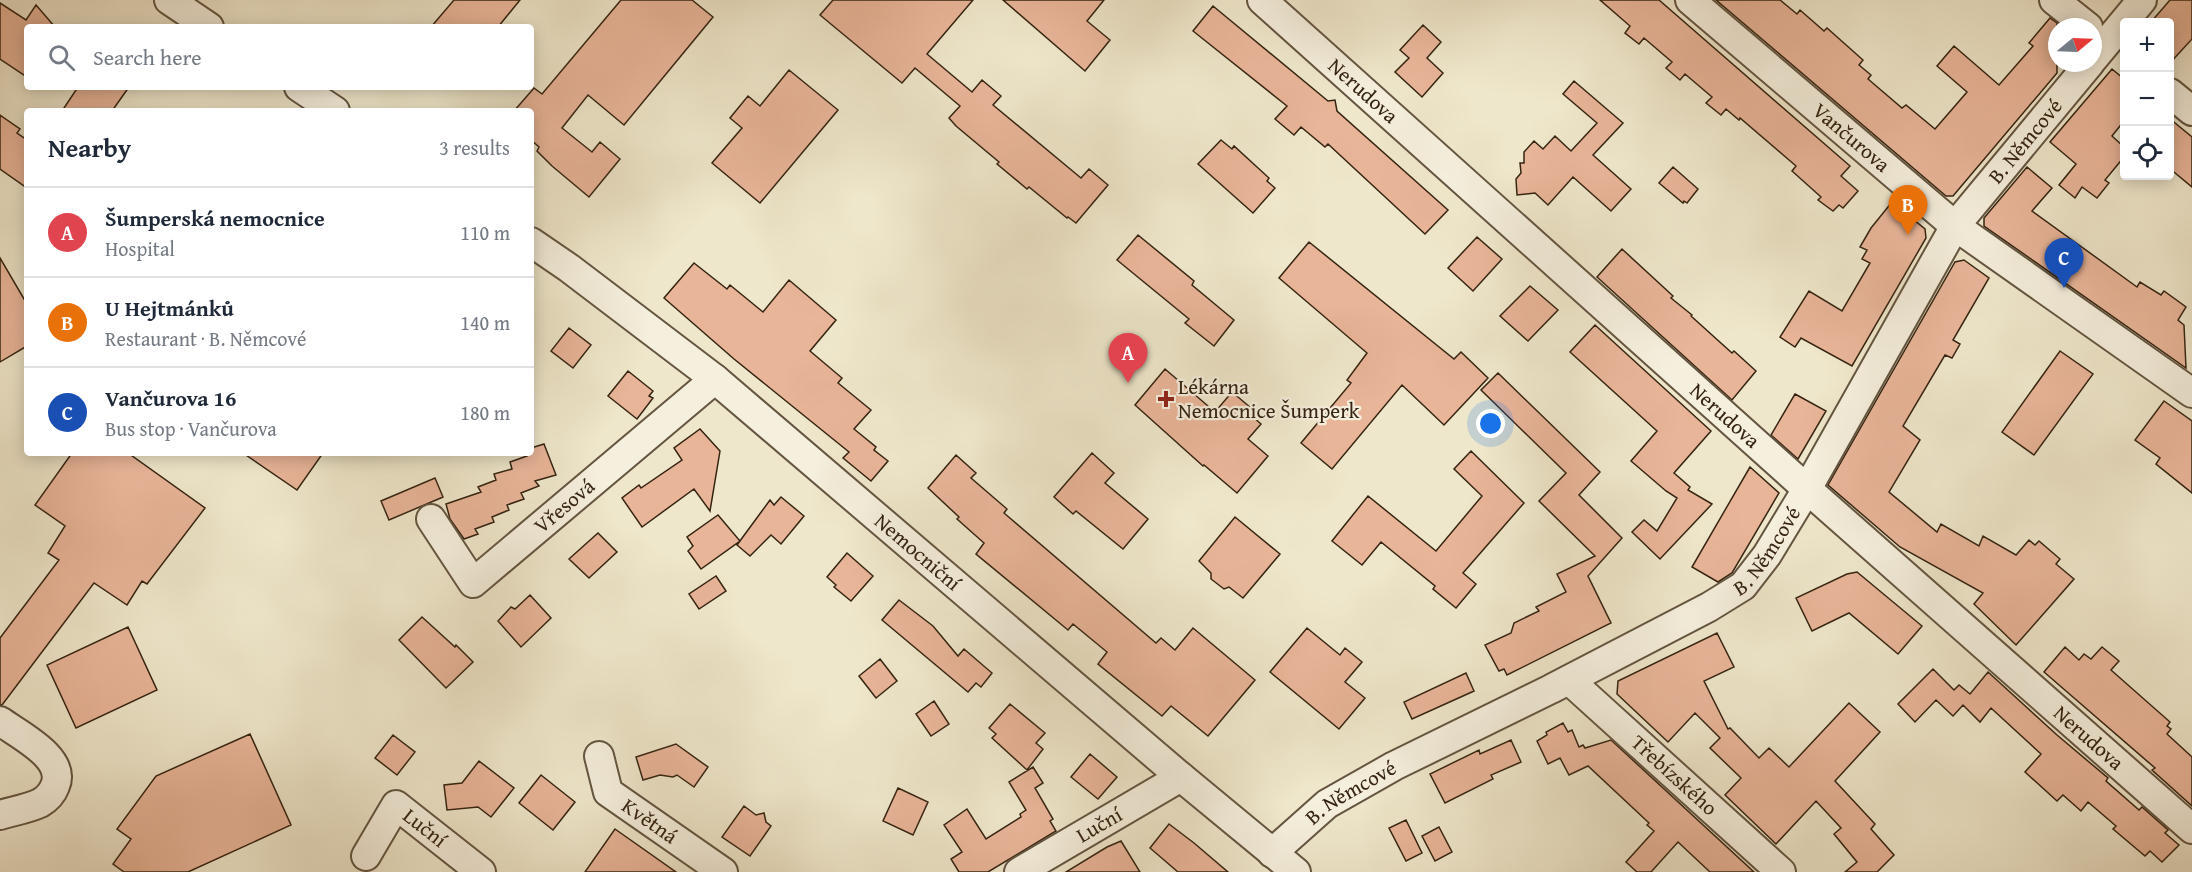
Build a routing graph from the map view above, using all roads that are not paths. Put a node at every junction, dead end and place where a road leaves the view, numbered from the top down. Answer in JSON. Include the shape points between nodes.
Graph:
{"nodes":[{"id":1,"x":169,"y":0,"type":"edge"},
{"id":2,"x":1262,"y":0,"type":"edge"},
{"id":3,"x":1690,"y":0,"type":"edge"},
{"id":4,"x":2054,"y":0,"type":"edge"},
{"id":5,"x":2142,"y":0,"type":"edge"},
{"id":6,"x":2072,"y":18,"type":"edge"},
{"id":7,"x":205,"y":24,"type":"edge"},
{"id":8,"x":2102,"y":43,"type":"edge"},
{"id":9,"x":2078,"y":72,"type":"edge"},
{"id":10,"x":304,"y":90,"type":"edge"},
{"id":11,"x":2174,"y":97,"type":"edge"},
{"id":12,"x":330,"y":108,"type":"edge"},
{"id":13,"x":2192,"y":111,"type":"edge"},
{"id":14,"x":1955,"y":226,"type":"junction"},
{"id":15,"x":534,"y":245,"type":"edge"},
{"id":16,"x":715,"y":379,"type":"junction"},
{"id":17,"x":2192,"y":393,"type":"edge"},
{"id":18,"x":1808,"y":489,"type":"junction"},
{"id":19,"x":431,"y":519,"type":"dead end"},
{"id":20,"x":1569,"y":680,"type":"junction"},
{"id":21,"x":0,"y":721,"type":"edge"},
{"id":22,"x":599,"y":756,"type":"dead end"},
{"id":23,"x":1181,"y":777,"type":"junction"},
{"id":24,"x":0,"y":814,"type":"edge"},
{"id":25,"x":2192,"y":829,"type":"edge"},
{"id":26,"x":1272,"y":854,"type":"junction"},
{"id":27,"x":366,"y":856,"type":"dead end"},
{"id":28,"x":481,"y":872,"type":"edge"},
{"id":29,"x":723,"y":872,"type":"edge"},
{"id":30,"x":1019,"y":872,"type":"edge"},
{"id":31,"x":1296,"y":872,"type":"edge"},
{"id":32,"x":1781,"y":872,"type":"edge"}],
"edges":[{"from":1,"to":7,"type":"street"},
{"from":2,"to":18,"type":"street","name":"Nerudova"},
{"from":3,"to":14,"type":"street","name":"Vančurova"},
{"from":4,"to":6,"type":"street"},
{"from":5,"to":8,"type":"street","name":"B. Němcové"},
{"from":9,"to":14,"type":"street","name":"B. Němcové"},
{"from":10,"to":12,"type":"street"},
{"from":11,"to":13,"type":"street"},
{"from":14,"to":17,"type":"street","name":"Vančurova"},
{"from":14,"to":18,"type":"street","name":"B. Němcové"},
{"from":15,"to":16,"type":"street","name":"Nemocniční"},
{"from":16,"to":19,"type":"street","name":"Vřesová","via":[[473,583]]},
{"from":16,"to":23,"type":"street","name":"Nemocniční"},
{"from":18,"to":20,"type":"street","name":"B. Němcové","via":[[1743,586]]},
{"from":18,"to":25,"type":"street","name":"Nerudova"},
{"from":20,"to":26,"type":"street","name":"B. Němcové","via":[[1394,766],[1327,804]]},
{"from":20,"to":32,"type":"street","name":"Třebízského"},
{"from":21,"to":24,"type":"street","via":[[47,755],[57,773],[52,793],[43,802]]},
{"from":22,"to":29,"type":"street","name":"Květná","via":[[608,792]]},
{"from":23,"to":26,"type":"street","name":"Nemocniční"},
{"from":23,"to":30,"type":"street","name":"Luční"},
{"from":26,"to":31,"type":"street","name":"Nemocniční"},
{"from":27,"to":28,"type":"street","name":"Luční","via":[[396,805]]}]}
